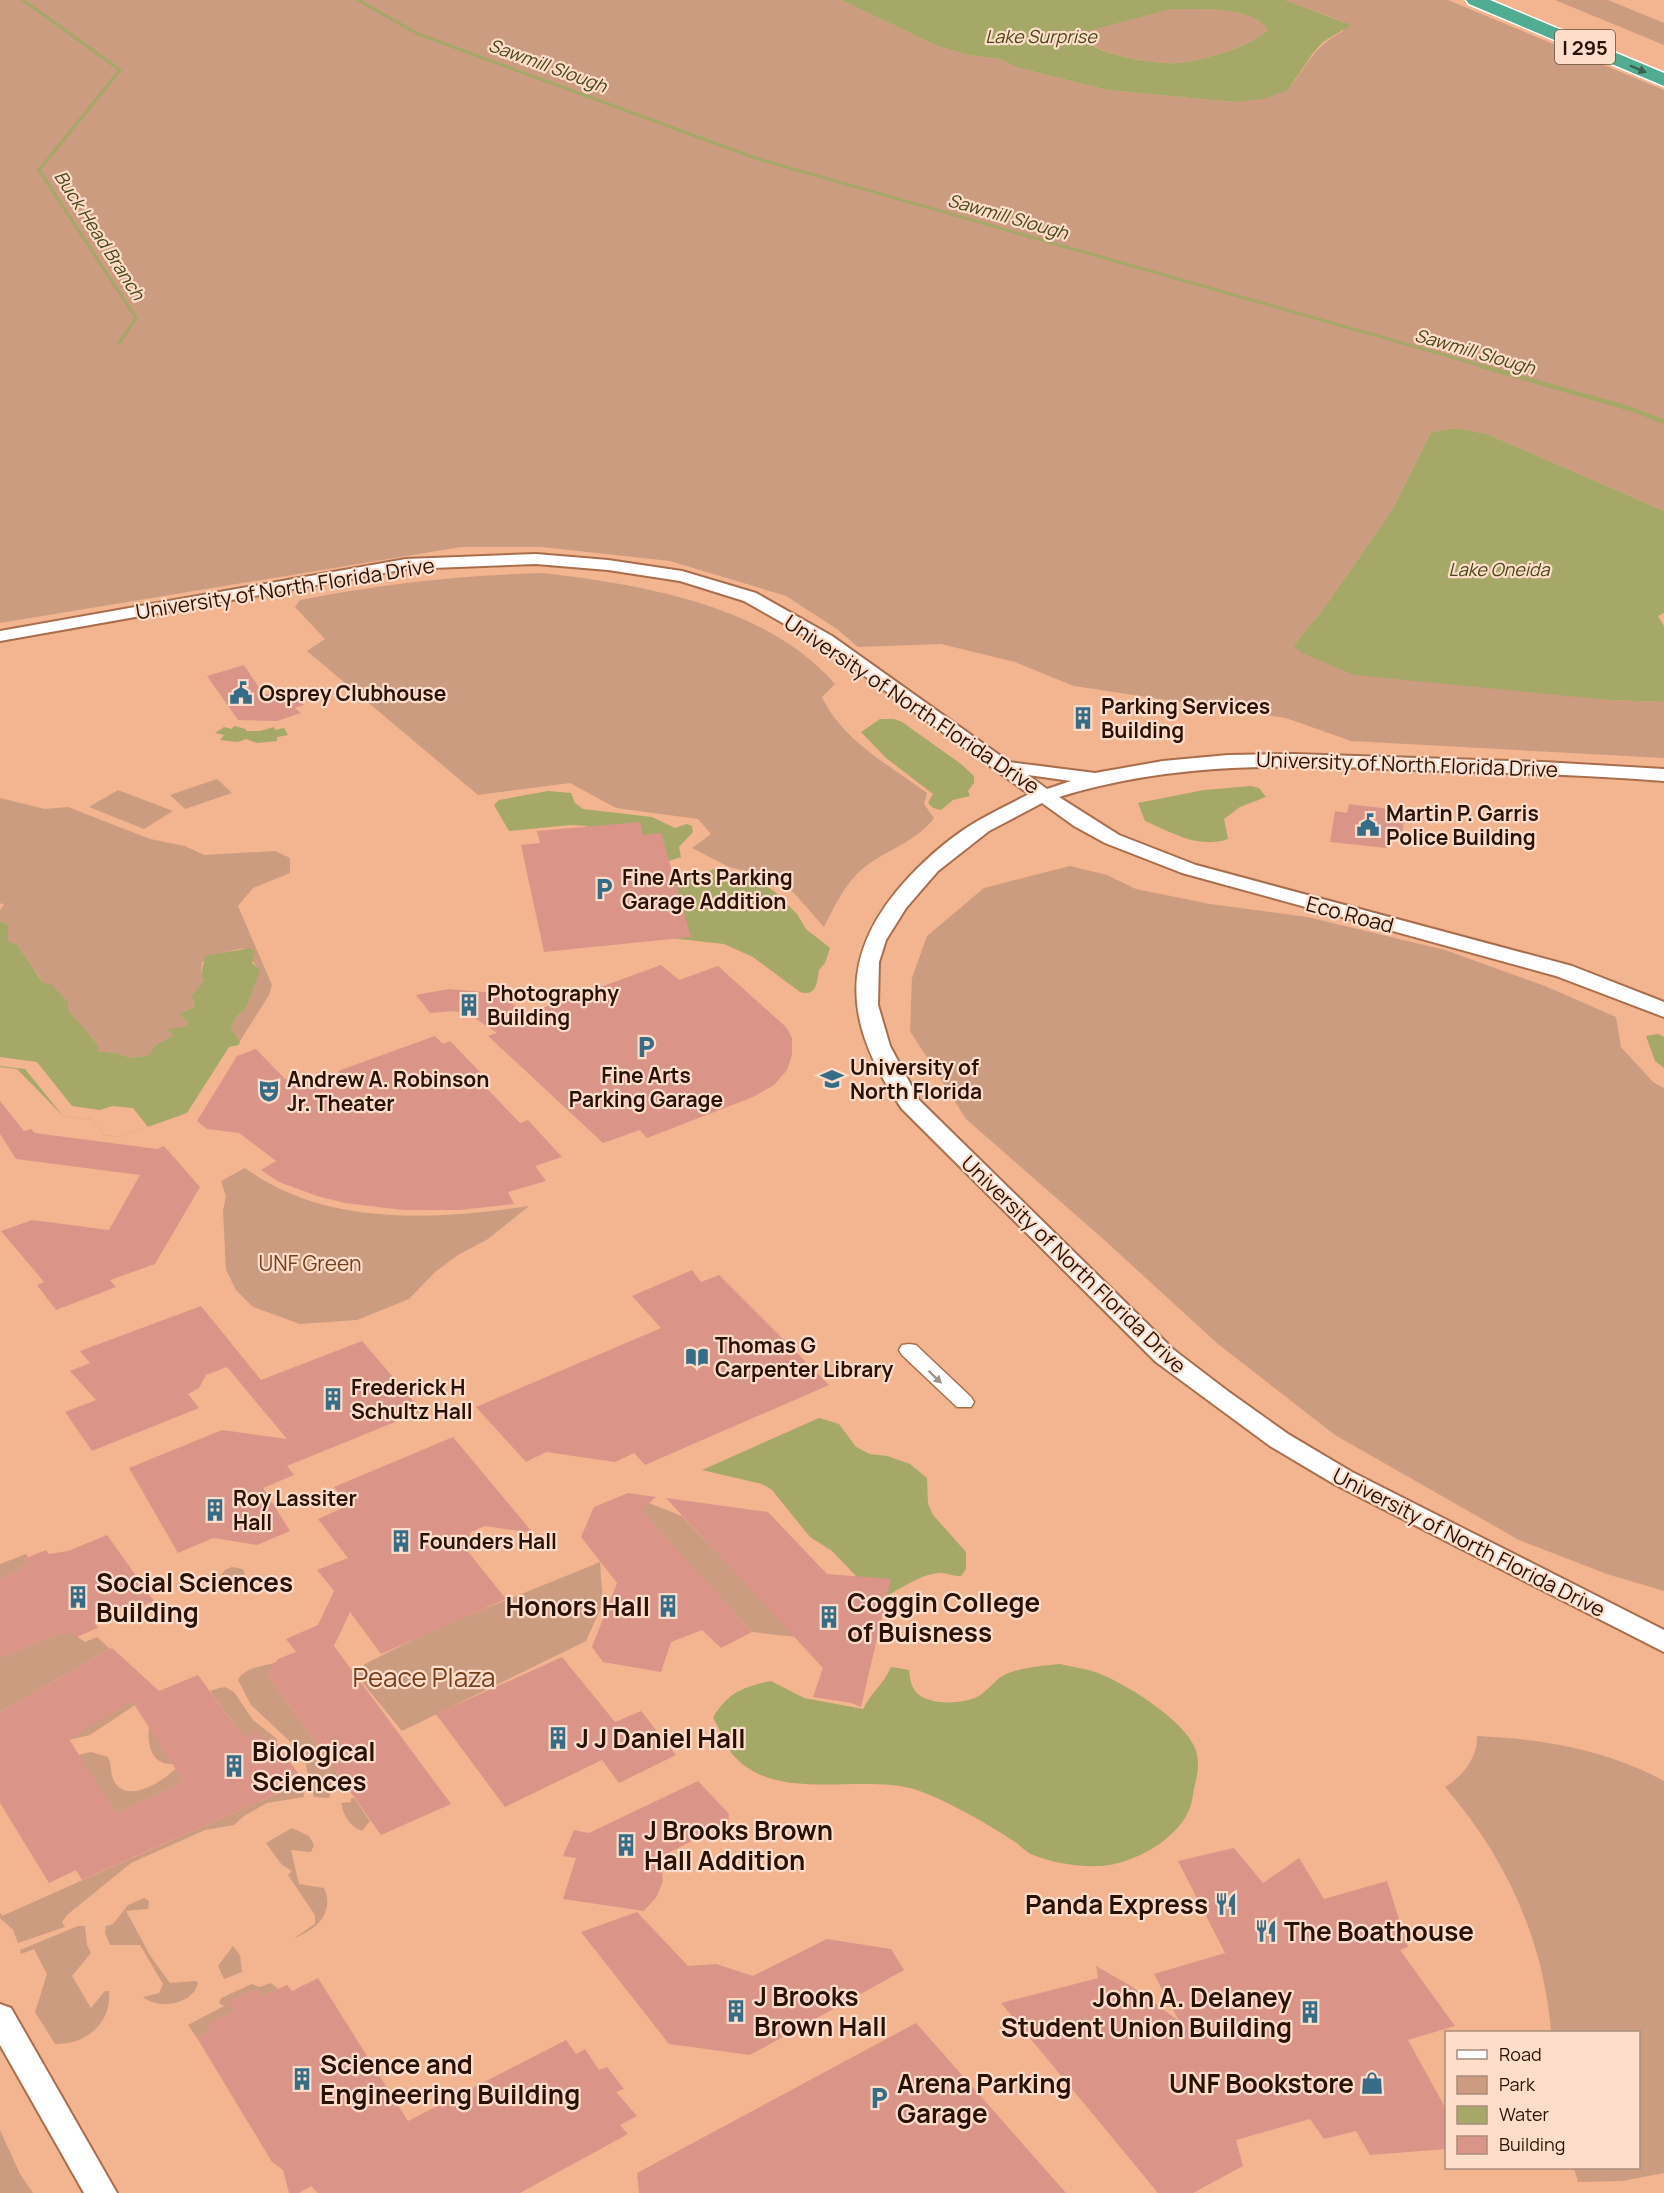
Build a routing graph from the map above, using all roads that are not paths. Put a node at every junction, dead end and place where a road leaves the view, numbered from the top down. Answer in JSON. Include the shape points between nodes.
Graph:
{"nodes":[{"id":1,"x":1457,"y":0,"type":"edge"},
{"id":2,"x":1475,"y":0,"type":"edge"},
{"id":3,"x":1509,"y":7,"type":"edge"},
{"id":4,"x":1664,"y":63,"type":"edge"},
{"id":5,"x":1664,"y":80,"type":"edge"},
{"id":6,"x":0,"y":636,"type":"edge"},
{"id":7,"x":1003,"y":765,"type":"junction"},
{"id":8,"x":1664,"y":775,"type":"edge"},
{"id":9,"x":1104,"y":778,"type":"junction"},
{"id":10,"x":1046,"y":796,"type":"junction"},
{"id":11,"x":1664,"y":1010,"type":"edge"},
{"id":12,"x":909,"y":1350,"type":"dead end"},
{"id":13,"x":964,"y":1402,"type":"dead end"},
{"id":14,"x":1664,"y":1642,"type":"edge"},
{"id":15,"x":0,"y":2017,"type":"edge"},
{"id":16,"x":101,"y":2193,"type":"edge"}],
"edges":[{"from":1,"to":3,"type":"highway"},
{"from":2,"to":3,"type":"highway","number":"I 295"},
{"from":3,"to":4,"type":"highway","number":"I 295"},
{"from":3,"to":5,"type":"highway","number":"I 295","one_way":true},
{"from":6,"to":7,"type":"street","name":"University of North Florida Drive","via":[[405,564],[536,559],[608,565],[682,576],[750,597],[826,640]]},
{"from":7,"to":9,"type":"street","via":[[1068,777]]},
{"from":7,"to":10,"type":"street","name":"University of North Florida Drive"},
{"from":8,"to":9,"type":"street","name":"University of North Florida Drive","via":[[1279,759],[1193,763]]},
{"from":9,"to":10,"type":"street","name":"University of North Florida Drive"},
{"from":10,"to":11,"type":"street","name":"Eco Road","via":[[1112,839],[1189,868],[1564,971]]},
{"from":10,"to":14,"type":"street","name":"University of North Florida Drive","via":[[1004,812],[951,848],[905,893],[875,939],[867,974],[868,1019],[891,1075],[910,1104],[1165,1356],[1220,1398],[1343,1478]]},
{"from":12,"to":13,"type":"street","one_way":true},
{"from":15,"to":16,"type":"street"}]}
